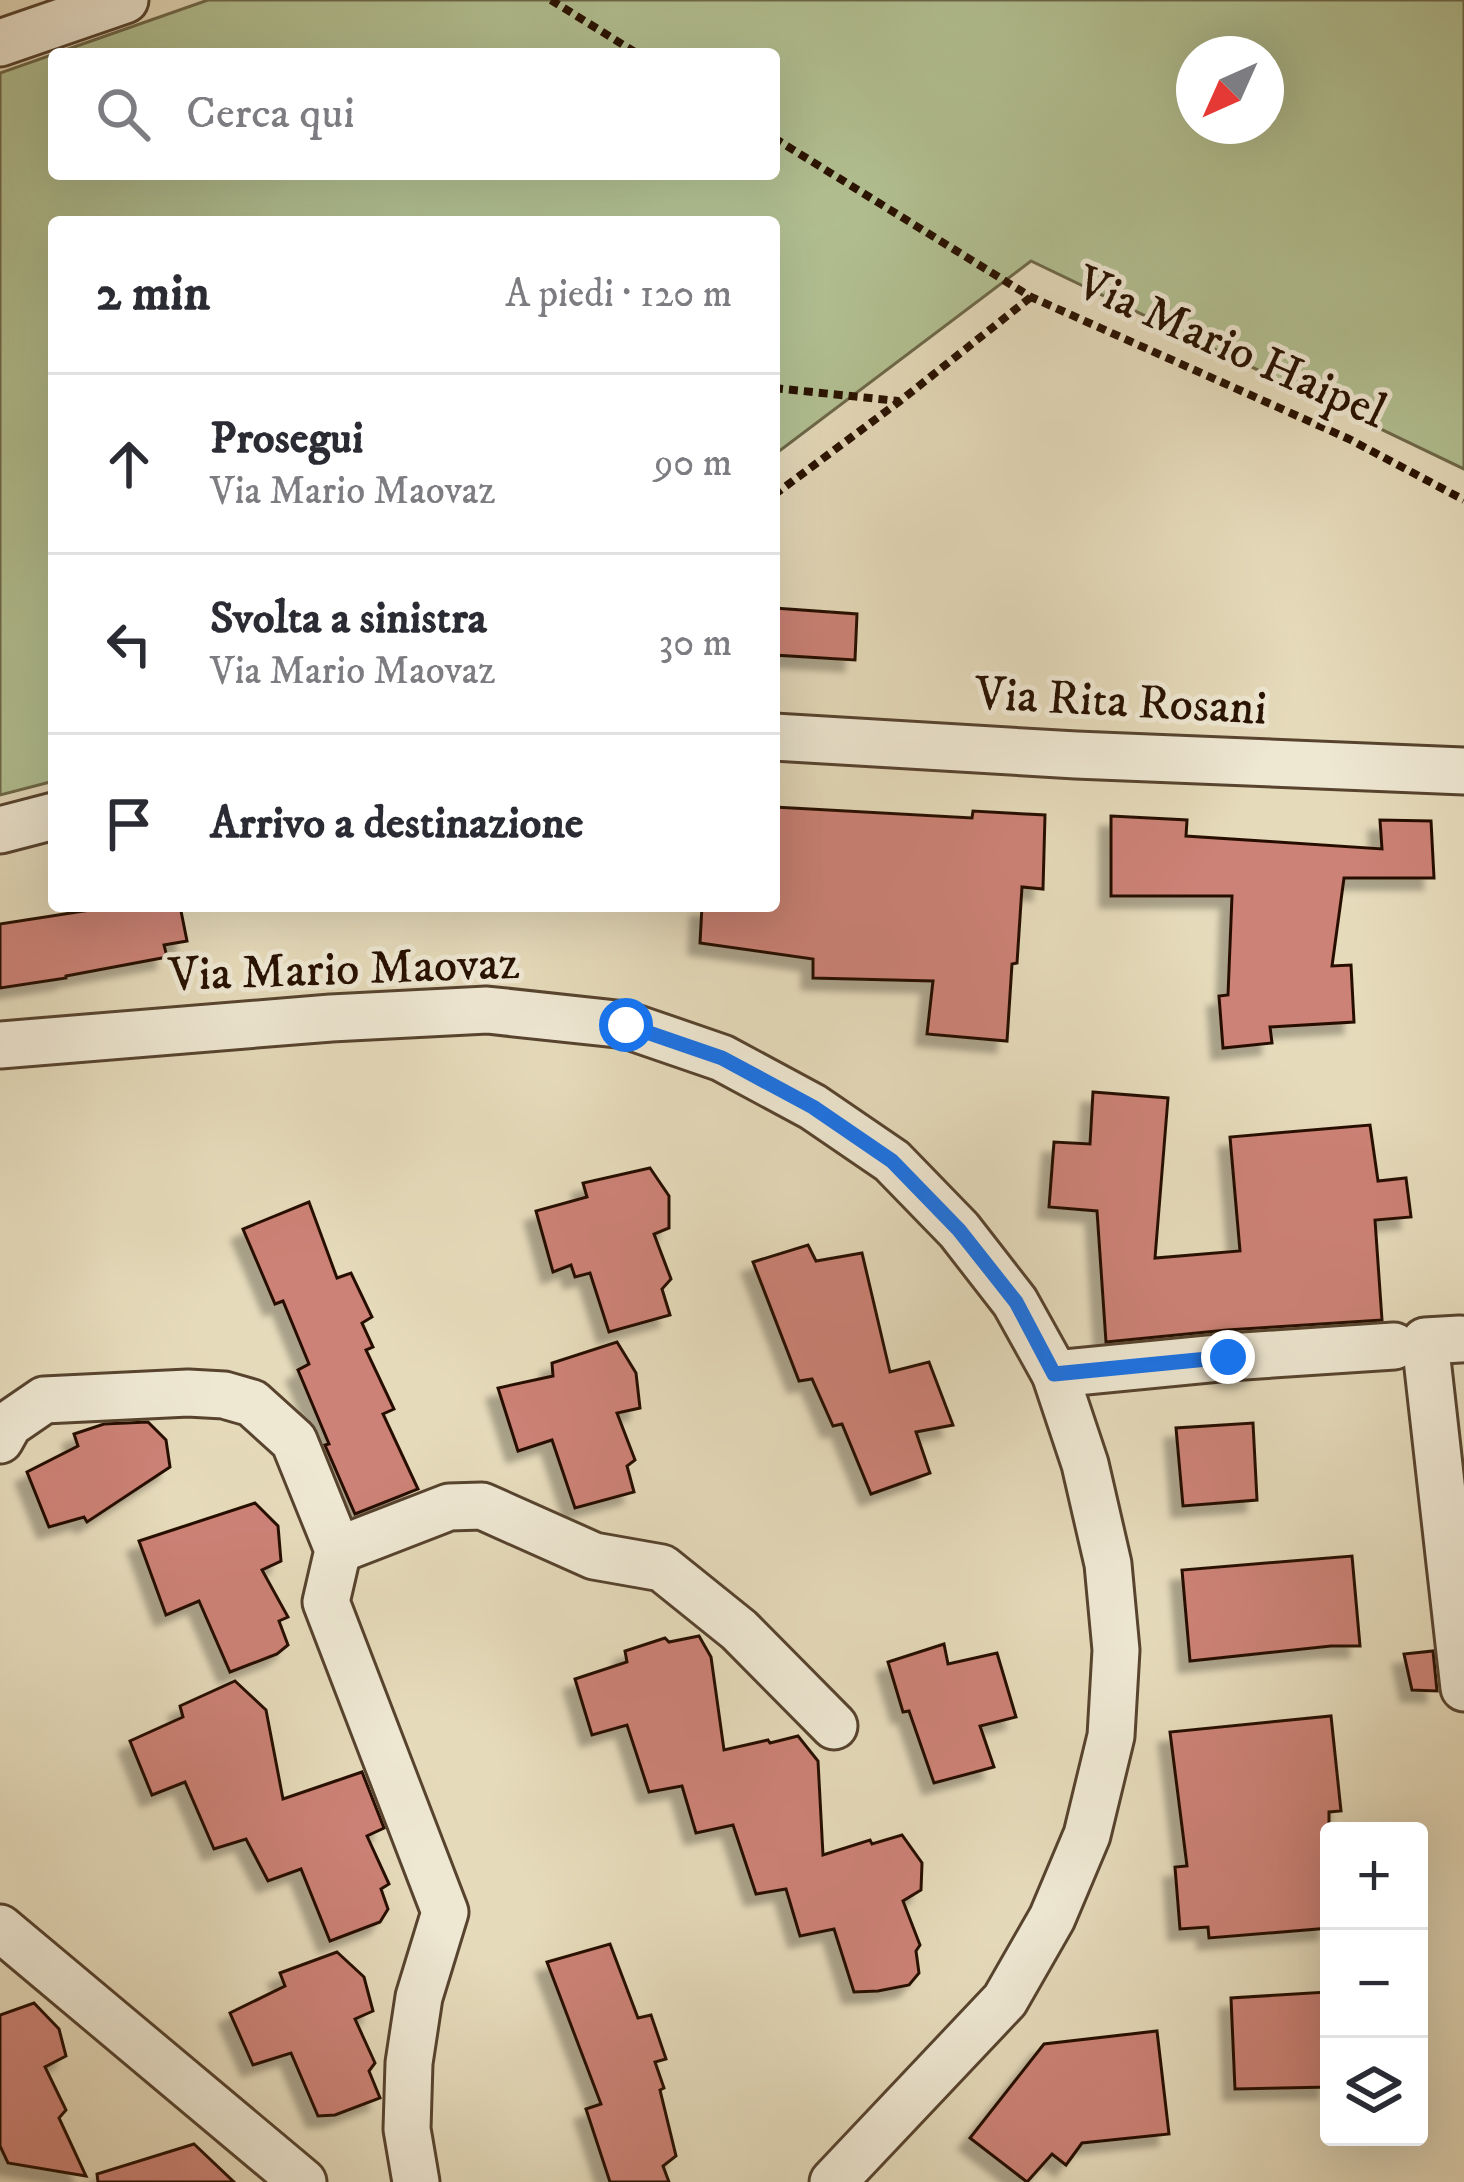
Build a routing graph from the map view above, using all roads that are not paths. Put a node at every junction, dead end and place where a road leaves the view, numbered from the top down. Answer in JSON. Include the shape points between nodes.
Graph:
{"nodes":[{"id":1,"x":124,"y":0,"type":"edge"},
{"id":2,"x":0,"y":43,"type":"edge"},
{"id":3,"x":780,"y":737,"type":"edge"},
{"id":4,"x":1464,"y":771,"type":"edge"},
{"id":5,"x":48,"y":818,"type":"edge"},
{"id":6,"x":0,"y":830,"type":"edge"},
{"id":7,"x":0,"y":1045,"type":"edge"},
{"id":8,"x":1460,"y":1339,"type":"dead end"},
{"id":9,"x":1394,"y":1346,"type":"dead end"},
{"id":10,"x":1054,"y":1374,"type":"junction"},
{"id":11,"x":13,"y":1425,"type":"edge"},
{"id":12,"x":338,"y":1550,"type":"junction"},
{"id":13,"x":1464,"y":1688,"type":"edge"},
{"id":14,"x":834,"y":1726,"type":"dead end"},
{"id":15,"x":0,"y":1928,"type":"edge"},
{"id":16,"x":303,"y":2182,"type":"edge"},
{"id":17,"x":416,"y":2182,"type":"edge"},
{"id":18,"x":833,"y":2182,"type":"edge"}],
"edges":[{"from":1,"to":2,"type":"street"},
{"from":3,"to":4,"type":"street","name":"Via Rita Rosani"},
{"from":5,"to":6,"type":"street"},
{"from":7,"to":10,"type":"street","name":"Via Mario Maovaz","via":[[488,1010],[626,1025],[722,1058],[892,1161],[1016,1302]]},
{"from":8,"to":13,"type":"street","via":[[1425,1341]]},
{"from":9,"to":10,"type":"street"},
{"from":10,"to":18,"type":"street","name":"Via Mario Maovaz","via":[[1108,1564],[1116,1650],[1111,1736],[1087,1835],[1052,1918],[1004,2000]]},
{"from":11,"to":12,"type":"street","via":[[44,1400],[188,1393],[252,1403],[294,1441]]},
{"from":12,"to":14,"type":"street","via":[[449,1507],[482,1506],[594,1556],[662,1568],[739,1630]]},
{"from":12,"to":17,"type":"street","via":[[326,1602],[445,1912],[409,2063]]},
{"from":15,"to":16,"type":"street"}]}
